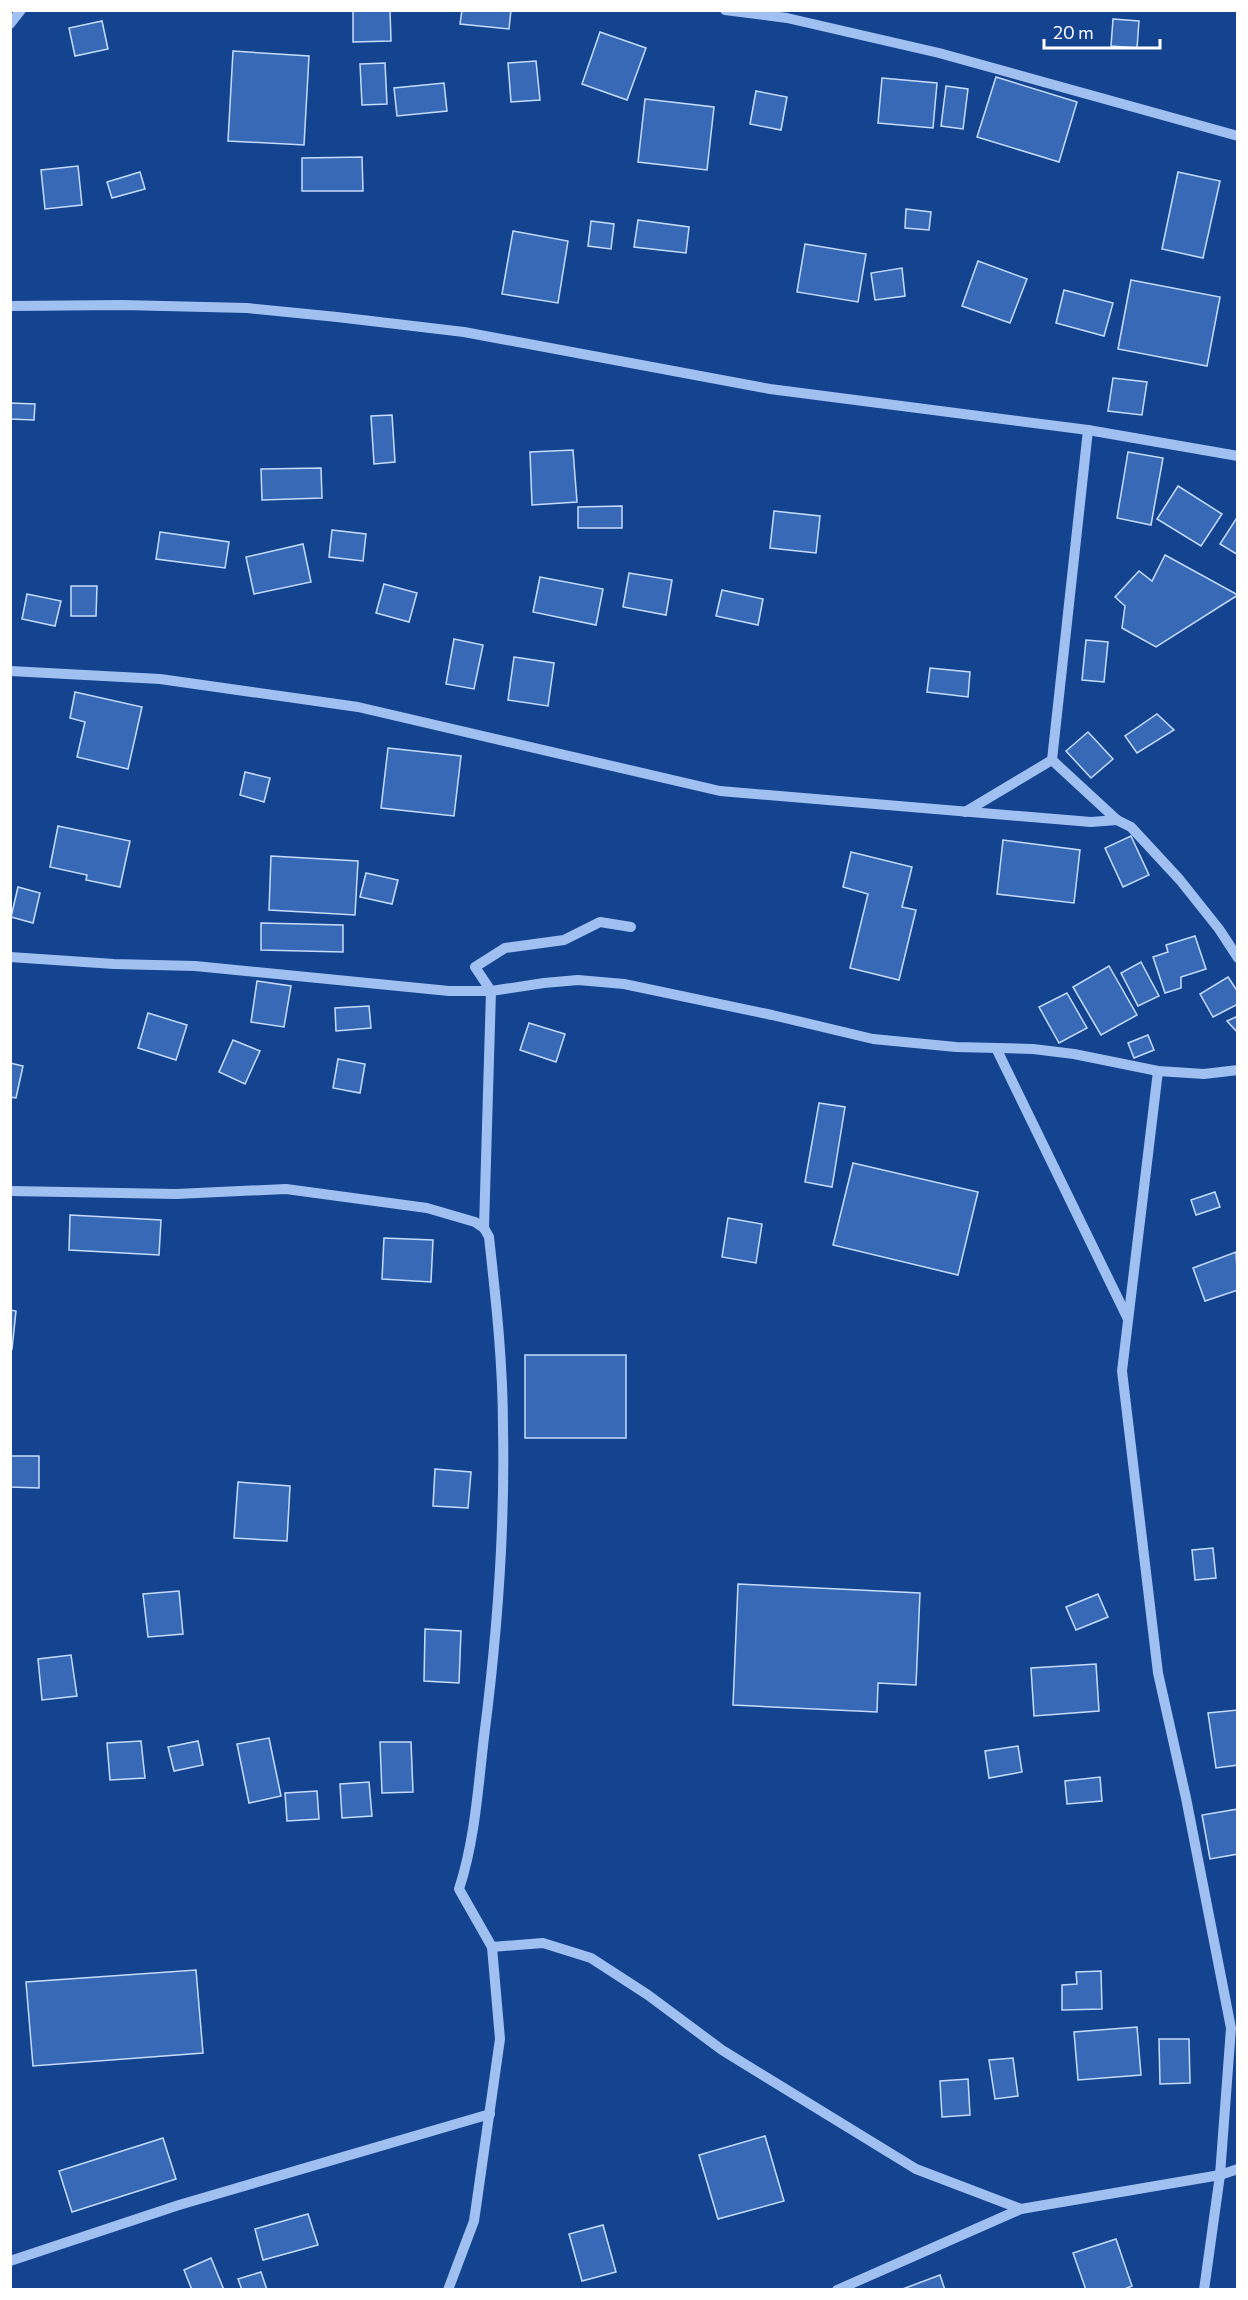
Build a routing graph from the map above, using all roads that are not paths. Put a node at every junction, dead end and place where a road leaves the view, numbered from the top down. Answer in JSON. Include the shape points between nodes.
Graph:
{"nodes":[{"id":1,"x":21,"y":10,"type":"edge"},
{"id":2,"x":725,"y":10,"type":"edge"},
{"id":3,"x":790,"y":14,"type":"edge"},
{"id":4,"x":10,"y":24,"type":"edge"},
{"id":5,"x":1238,"y":136,"type":"edge"},
{"id":6,"x":10,"y":306,"type":"edge"},
{"id":7,"x":1088,"y":430,"type":"junction"},
{"id":8,"x":1238,"y":456,"type":"edge"},
{"id":9,"x":10,"y":670,"type":"edge"},
{"id":10,"x":1052,"y":760,"type":"junction"},
{"id":11,"x":965,"y":812,"type":"junction"},
{"id":12,"x":1117,"y":820,"type":"junction"},
{"id":13,"x":631,"y":927,"type":"dead end"},
{"id":14,"x":10,"y":957,"type":"edge"},
{"id":15,"x":1238,"y":958,"type":"edge"},
{"id":16,"x":490,"y":991,"type":"junction"},
{"id":17,"x":996,"y":1048,"type":"junction"},
{"id":18,"x":1238,"y":1070,"type":"edge"},
{"id":19,"x":1158,"y":1071,"type":"junction"},
{"id":20,"x":10,"y":1191,"type":"edge"},
{"id":21,"x":484,"y":1228,"type":"junction"},
{"id":22,"x":1128,"y":1319,"type":"junction"},
{"id":23,"x":492,"y":1947,"type":"junction"},
{"id":24,"x":490,"y":2114,"type":"junction"},
{"id":25,"x":1238,"y":2169,"type":"edge"},
{"id":26,"x":1220,"y":2175,"type":"junction"},
{"id":27,"x":1021,"y":2209,"type":"junction"},
{"id":28,"x":10,"y":2261,"type":"edge"},
{"id":29,"x":448,"y":2289,"type":"edge"},
{"id":30,"x":837,"y":2289,"type":"edge"},
{"id":31,"x":1204,"y":2289,"type":"edge"}],
"edges":[{"from":1,"to":4,"type":"street"},
{"from":2,"to":3,"type":"street"},
{"from":3,"to":5,"type":"street"},
{"from":6,"to":7,"type":"street","via":[[247,308],[337,317],[464,332],[770,388]]},
{"from":7,"to":8,"type":"street"},
{"from":7,"to":10,"type":"street"},
{"from":9,"to":11,"type":"street","via":[[160,679],[358,707],[720,791]]},
{"from":10,"to":11,"type":"street"},
{"from":10,"to":12,"type":"street"},
{"from":11,"to":12,"type":"street","via":[[1091,822]]},
{"from":12,"to":15,"type":"street","via":[[1131,826],[1180,880]]},
{"from":13,"to":16,"type":"street","via":[[600,922],[564,940],[505,948],[475,968]]},
{"from":14,"to":16,"type":"street","via":[[195,966],[449,991]]},
{"from":16,"to":17,"type":"street","via":[[578,980],[624,984],[873,1039]]},
{"from":16,"to":21,"type":"street"},
{"from":17,"to":19,"type":"street","via":[[1074,1054]]},
{"from":17,"to":22,"type":"street"},
{"from":18,"to":19,"type":"street","via":[[1204,1074]]},
{"from":19,"to":22,"type":"street"},
{"from":20,"to":21,"type":"street","via":[[176,1194],[286,1189],[427,1208],[465,1218]]},
{"from":21,"to":23,"type":"street","via":[[492,1265],[502,1406],[501,1529],[493,1670],[469,1857],[459,1889]]},
{"from":22,"to":26,"type":"street","via":[[1122,1371],[1158,1673],[1231,2028]]},
{"from":23,"to":24,"type":"street","via":[[500,2039]]},
{"from":23,"to":27,"type":"street","via":[[543,1943],[591,1958],[722,2050],[916,2169]]},
{"from":24,"to":28,"type":"street","via":[[179,2205]]},
{"from":24,"to":29,"type":"street","via":[[474,2221]]},
{"from":25,"to":26,"type":"street"},
{"from":26,"to":27,"type":"street"},
{"from":26,"to":31,"type":"street"},
{"from":27,"to":30,"type":"street"}]}
